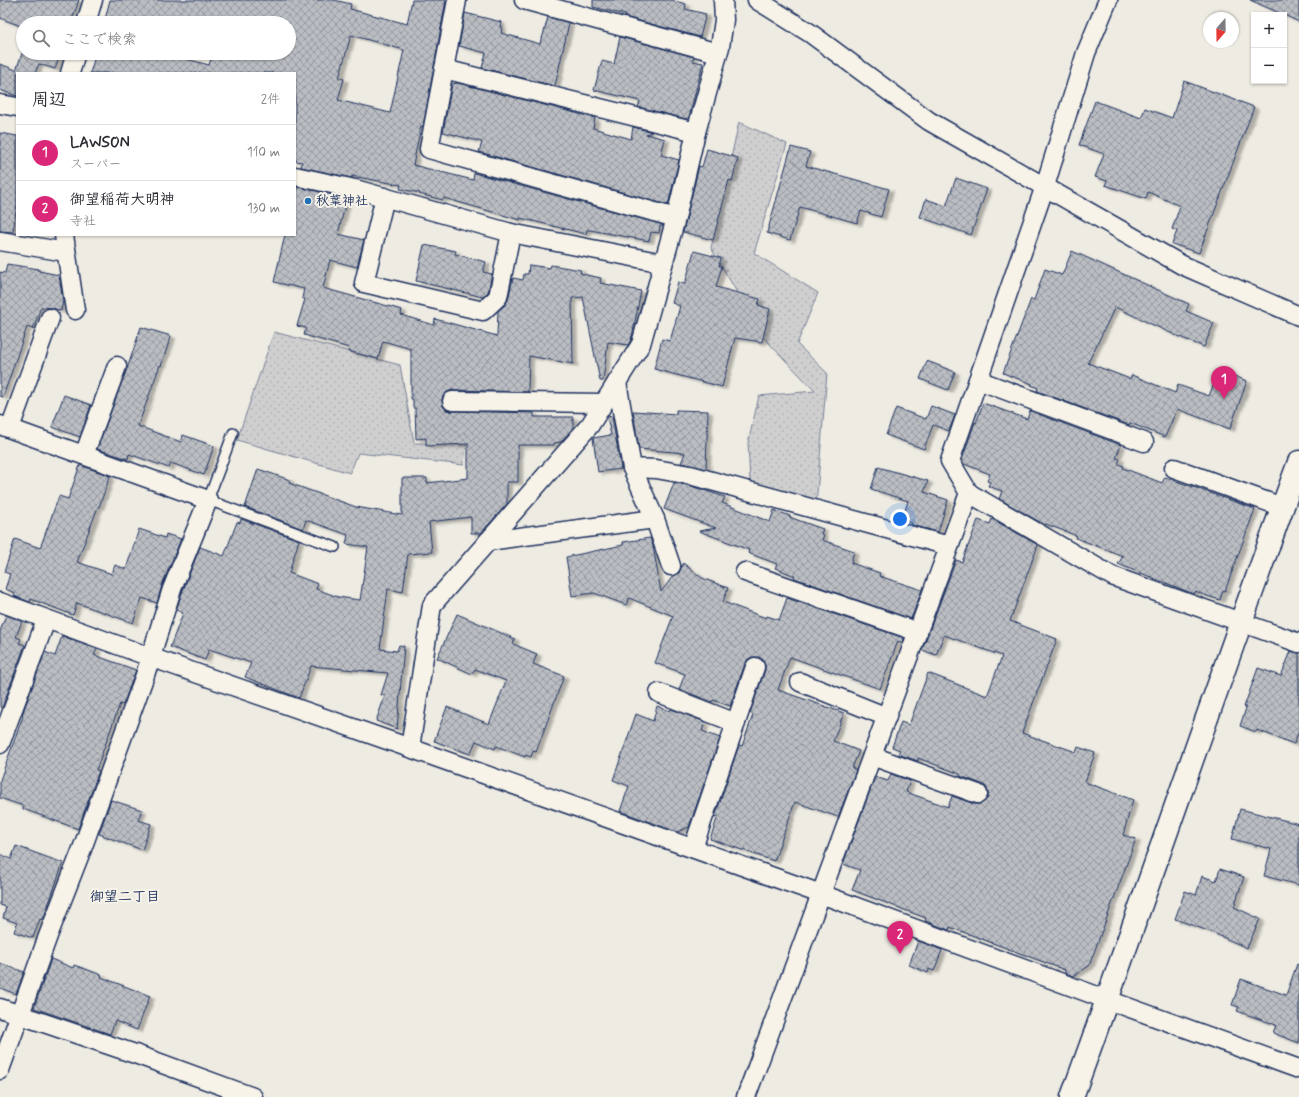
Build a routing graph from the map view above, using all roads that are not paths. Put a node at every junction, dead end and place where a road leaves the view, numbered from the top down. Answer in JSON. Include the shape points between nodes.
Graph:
{"nodes":[{"id":1,"x":93,"y":0,"type":"edge"},
{"id":2,"x":457,"y":0,"type":"edge"},
{"id":3,"x":524,"y":0,"type":"edge"},
{"id":4,"x":723,"y":0,"type":"edge"},
{"id":5,"x":757,"y":0,"type":"edge"},
{"id":6,"x":1108,"y":0,"type":"edge"},
{"id":7,"x":88,"y":16,"type":"edge"},
{"id":8,"x":718,"y":53,"type":"junction"},
{"id":9,"x":74,"y":60,"type":"edge"},
{"id":10,"x":444,"y":69,"type":"junction"},
{"id":11,"x":70,"y":72,"type":"edge"},
{"id":12,"x":0,"y":104,"type":"edge"},
{"id":13,"x":16,"y":107,"type":"edge"},
{"id":14,"x":696,"y":132,"type":"junction"},
{"id":15,"x":296,"y":176,"type":"edge"},
{"id":16,"x":1045,"y":186,"type":"junction"},
{"id":17,"x":385,"y":197,"type":"junction"},
{"id":18,"x":676,"y":218,"type":"junction"},
{"id":19,"x":511,"y":233,"type":"junction"},
{"id":20,"x":0,"y":241,"type":"edge"},
{"id":21,"x":65,"y":243,"type":"edge"},
{"id":22,"x":663,"y":263,"type":"junction"},
{"id":23,"x":75,"y":310,"type":"dead end"},
{"id":24,"x":1299,"y":316,"type":"edge"},
{"id":25,"x":50,"y":318,"type":"dead end"},
{"id":26,"x":117,"y":366,"type":"dead end"},
{"id":27,"x":978,"y":380,"type":"junction"},
{"id":28,"x":617,"y":382,"type":"junction"},
{"id":29,"x":452,"y":401,"type":"dead end"},
{"id":30,"x":604,"y":403,"type":"junction"},
{"id":31,"x":5,"y":426,"type":"edge"},
{"id":32,"x":233,"y":433,"type":"dead end"},
{"id":33,"x":1144,"y":442,"type":"dead end"},
{"id":34,"x":84,"y":455,"type":"junction"},
{"id":35,"x":1299,"y":462,"type":"edge"},
{"id":36,"x":632,"y":468,"type":"junction"},
{"id":37,"x":1174,"y":468,"type":"dead end"},
{"id":38,"x":969,"y":493,"type":"junction"},
{"id":39,"x":208,"y":500,"type":"junction"},
{"id":40,"x":1282,"y":507,"type":"junction"},
{"id":41,"x":655,"y":519,"type":"junction"},
{"id":42,"x":488,"y":541,"type":"junction"},
{"id":43,"x":950,"y":546,"type":"junction"},
{"id":44,"x":335,"y":547,"type":"dead end"},
{"id":45,"x":671,"y":566,"type":"dead end"},
{"id":46,"x":745,"y":572,"type":"dead end"},
{"id":47,"x":0,"y":602,"type":"edge"},
{"id":48,"x":46,"y":620,"type":"junction"},
{"id":49,"x":1241,"y":622,"type":"junction"},
{"id":50,"x":918,"y":632,"type":"junction"},
{"id":51,"x":1299,"y":643,"type":"edge"},
{"id":52,"x":150,"y":657,"type":"junction"},
{"id":53,"x":755,"y":667,"type":"dead end"},
{"id":54,"x":800,"y":682,"type":"dead end"},
{"id":55,"x":659,"y":693,"type":"dead end"},
{"id":56,"x":887,"y":717,"type":"junction"},
{"id":57,"x":736,"y":723,"type":"junction"},
{"id":58,"x":0,"y":744,"type":"edge"},
{"id":59,"x":410,"y":748,"type":"junction"},
{"id":60,"x":872,"y":756,"type":"junction"},
{"id":61,"x":978,"y":794,"type":"dead end"},
{"id":62,"x":693,"y":848,"type":"junction"},
{"id":63,"x":821,"y":894,"type":"junction"},
{"id":64,"x":1108,"y":1000,"type":"junction"},
{"id":65,"x":0,"y":1008,"type":"edge"},
{"id":66,"x":20,"y":1015,"type":"junction"},
{"id":67,"x":1299,"y":1069,"type":"edge"},
{"id":68,"x":0,"y":1070,"type":"edge"},
{"id":69,"x":253,"y":1097,"type":"edge"},
{"id":70,"x":746,"y":1097,"type":"edge"},
{"id":71,"x":1072,"y":1097,"type":"edge"}],
"edges":[{"from":1,"to":7,"type":"street"},
{"from":2,"to":10,"type":"street"},
{"from":3,"to":8,"type":"street"},
{"from":4,"to":8,"type":"street","via":[[724,20]]},
{"from":5,"to":16,"type":"street","via":[[810,33],[929,121]]},
{"from":6,"to":16,"type":"street","via":[[1086,53]]},
{"from":8,"to":14,"type":"street"},
{"from":9,"to":11,"type":"street"},
{"from":10,"to":14,"type":"street"},
{"from":10,"to":18,"type":"street","via":[[429,149]]},
{"from":12,"to":13,"type":"street"},
{"from":14,"to":18,"type":"street"},
{"from":15,"to":17,"type":"street"},
{"from":16,"to":24,"type":"street","via":[[1182,265]]},
{"from":16,"to":27,"type":"street"},
{"from":17,"to":19,"type":"street"},
{"from":17,"to":19,"type":"street","via":[[364,283],[483,311],[498,297]]},
{"from":18,"to":22,"type":"street"},
{"from":19,"to":22,"type":"street"},
{"from":20,"to":21,"type":"street"},
{"from":21,"to":23,"type":"street"},
{"from":22,"to":28,"type":"street","via":[[641,344]]},
{"from":25,"to":31,"type":"street"},
{"from":26,"to":34,"type":"street"},
{"from":27,"to":33,"type":"street"},
{"from":27,"to":38,"type":"street","via":[[950,462]]},
{"from":28,"to":30,"type":"street"},
{"from":28,"to":36,"type":"street"},
{"from":29,"to":30,"type":"street"},
{"from":30,"to":42,"type":"street","via":[[590,425]]},
{"from":31,"to":34,"type":"street"},
{"from":32,"to":39,"type":"lane"},
{"from":34,"to":39,"type":"street"},
{"from":35,"to":40,"type":"street"},
{"from":36,"to":41,"type":"street"},
{"from":36,"to":43,"type":"street","via":[[690,475]]},
{"from":37,"to":40,"type":"street"},
{"from":38,"to":43,"type":"street"},
{"from":38,"to":49,"type":"street","via":[[1112,576]]},
{"from":39,"to":44,"type":"lane"},
{"from":39,"to":52,"type":"street","via":[[172,589]]},
{"from":40,"to":49,"type":"street"},
{"from":41,"to":42,"type":"street"},
{"from":41,"to":45,"type":"street"},
{"from":42,"to":59,"type":"street","via":[[432,605]]},
{"from":43,"to":50,"type":"street"},
{"from":46,"to":50,"type":"street"},
{"from":47,"to":48,"type":"street"},
{"from":48,"to":52,"type":"street"},
{"from":48,"to":58,"type":"street"},
{"from":49,"to":51,"type":"street"},
{"from":49,"to":64,"type":"street"},
{"from":50,"to":56,"type":"street"},
{"from":52,"to":59,"type":"street"},
{"from":52,"to":66,"type":"street"},
{"from":53,"to":57,"type":"street"},
{"from":54,"to":56,"type":"street"},
{"from":55,"to":57,"type":"street"},
{"from":56,"to":60,"type":"street"},
{"from":57,"to":62,"type":"street"},
{"from":59,"to":62,"type":"street"},
{"from":60,"to":61,"type":"street"},
{"from":60,"to":63,"type":"street"},
{"from":62,"to":63,"type":"street"},
{"from":63,"to":64,"type":"street"},
{"from":63,"to":70,"type":"street"},
{"from":64,"to":67,"type":"street"},
{"from":64,"to":71,"type":"street"},
{"from":65,"to":66,"type":"street"},
{"from":66,"to":68,"type":"street"},
{"from":66,"to":69,"type":"street"}]}
